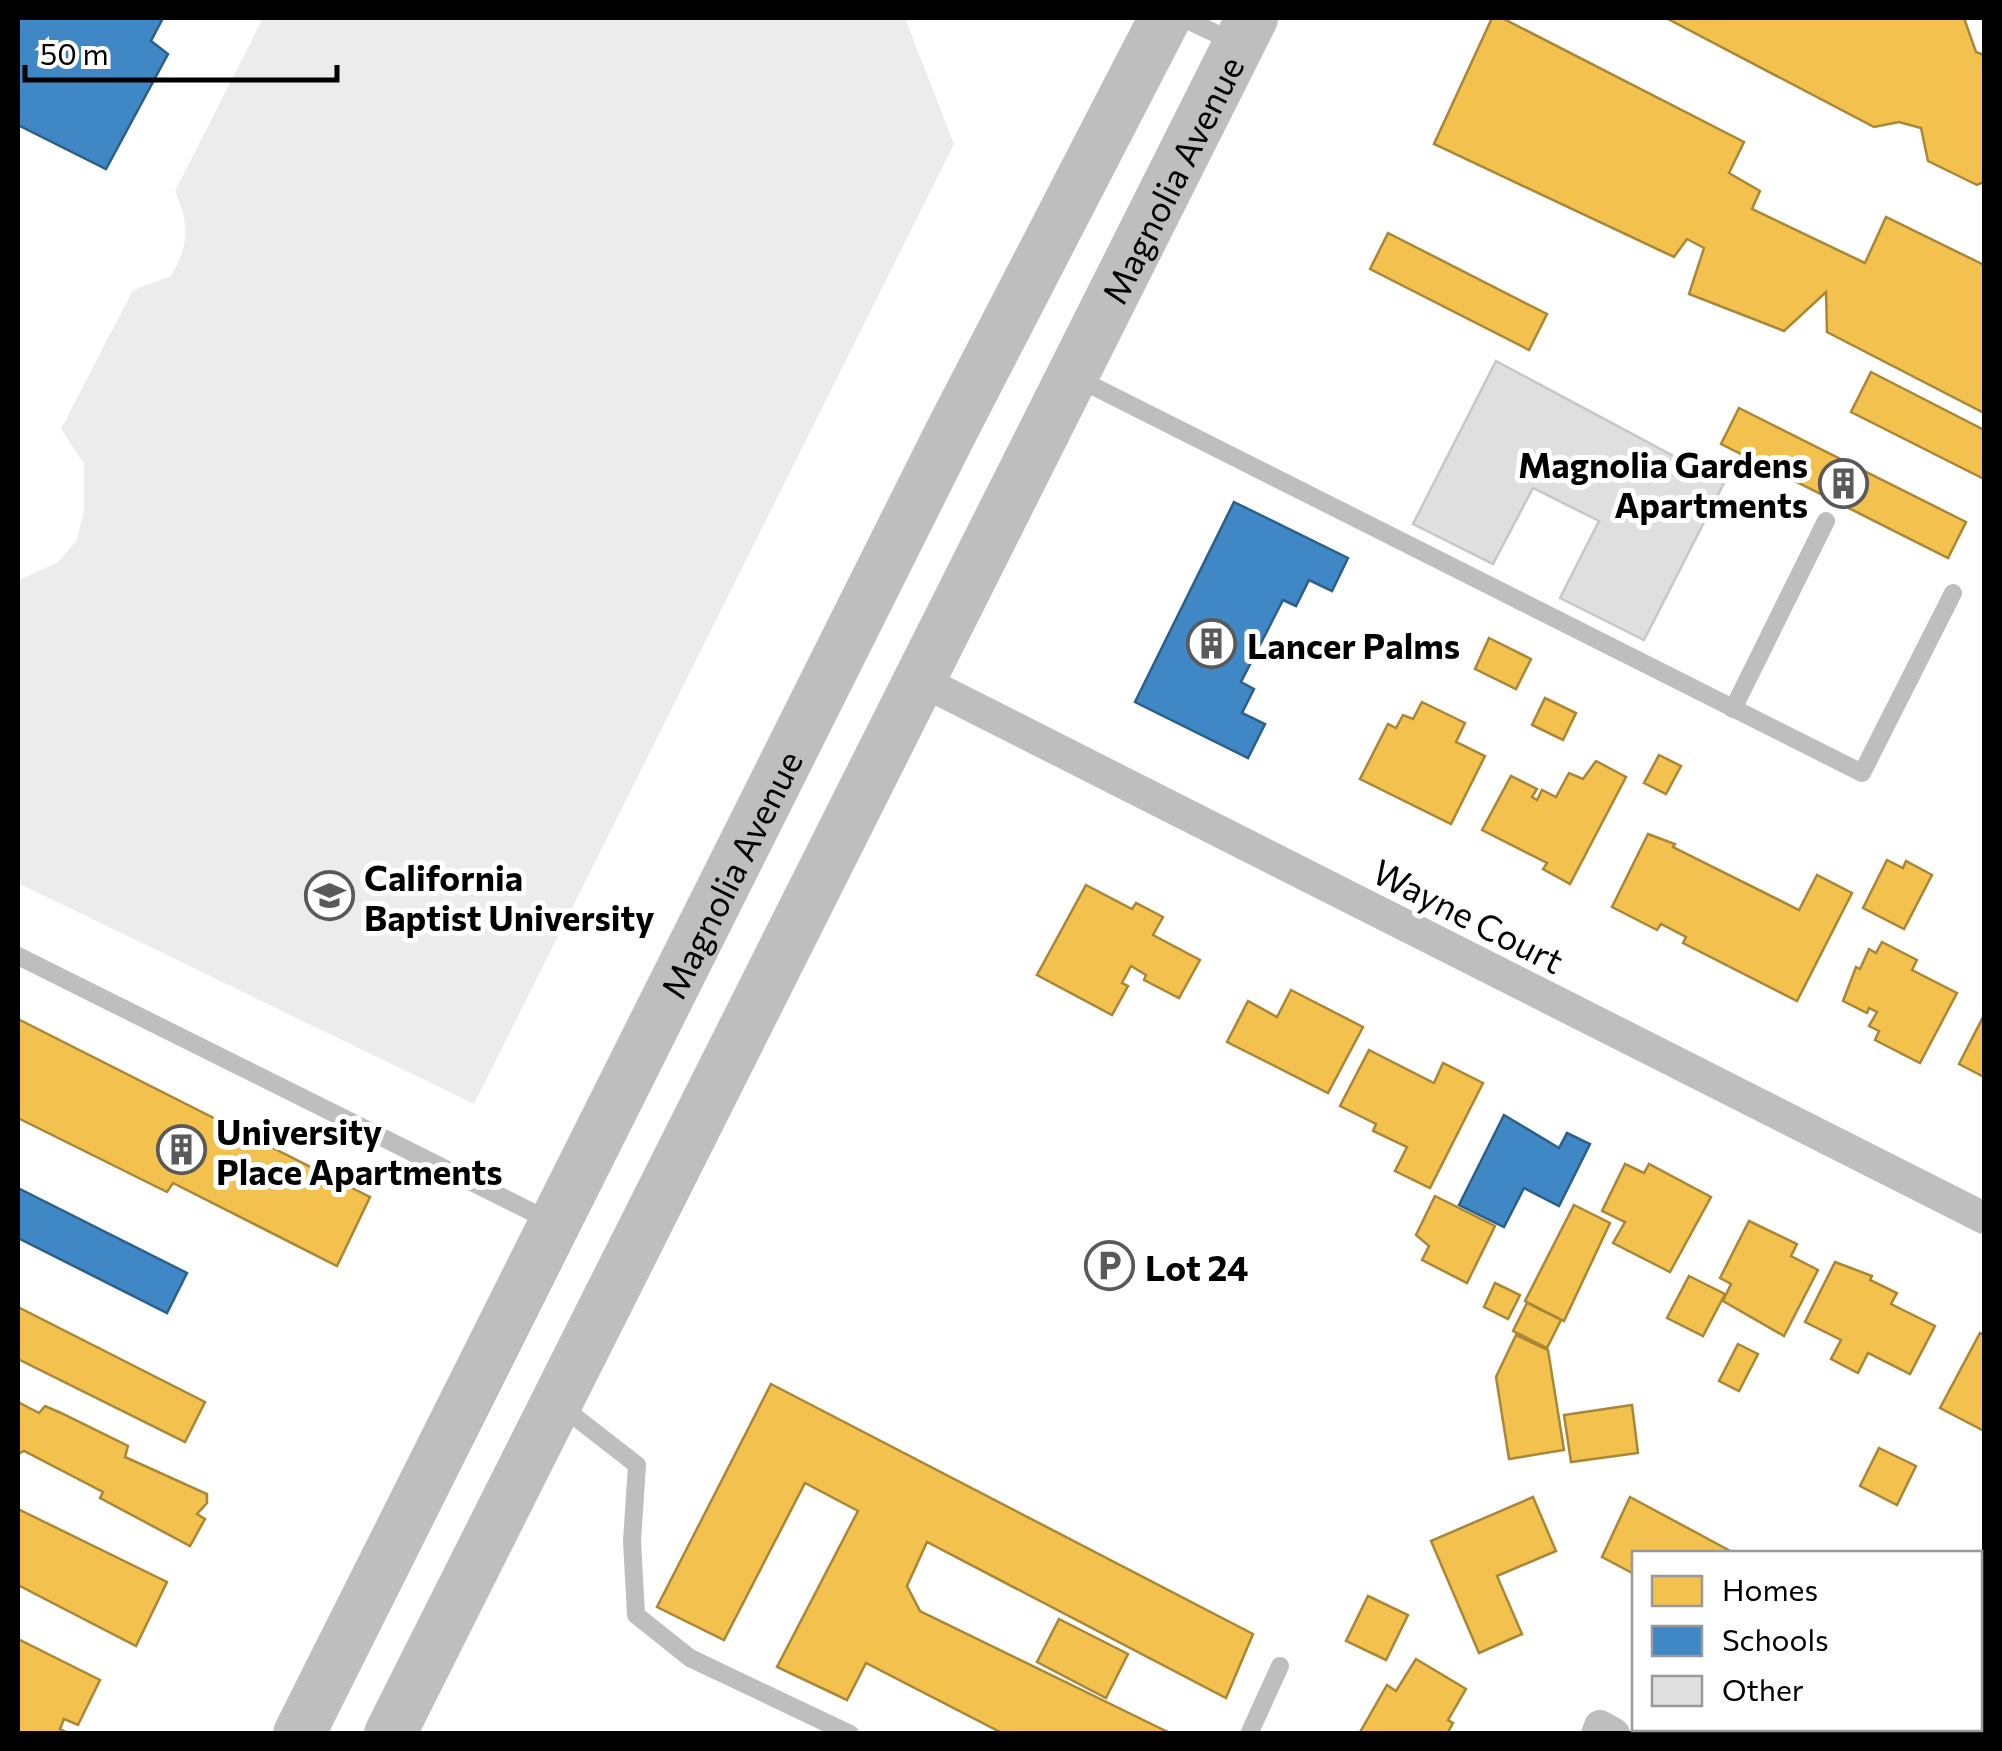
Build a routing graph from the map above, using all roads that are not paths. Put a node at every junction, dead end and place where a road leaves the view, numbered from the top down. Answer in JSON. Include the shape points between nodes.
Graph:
{"nodes":[{"id":1,"x":1165,"y":18,"type":"edge"},
{"id":2,"x":1183,"y":18,"type":"edge"},
{"id":3,"x":1245,"y":31,"type":"edge"},
{"id":4,"x":1072,"y":375,"type":"junction"},
{"id":5,"x":1826,"y":521,"type":"dead end"},
{"id":6,"x":1953,"y":593,"type":"dead end"},
{"id":7,"x":845,"y":647,"type":"junction"},
{"id":8,"x":920,"y":680,"type":"junction"},
{"id":9,"x":1734,"y":709,"type":"junction"},
{"id":10,"x":18,"y":956,"type":"edge"},
{"id":11,"x":1984,"y":1218,"type":"edge"},
{"id":12,"x":557,"y":1225,"type":"junction"},
{"id":13,"x":556,"y":1402,"type":"junction"},
{"id":14,"x":1280,"y":1666,"type":"dead end"},
{"id":15,"x":299,"y":1734,"type":"edge"},
{"id":16,"x":390,"y":1734,"type":"edge"},
{"id":17,"x":850,"y":1734,"type":"edge"},
{"id":18,"x":1249,"y":1734,"type":"edge"}],
"edges":[{"from":1,"to":7,"type":"main road","name":"Magnolia Avenue"},
{"from":2,"to":3,"type":"lane"},
{"from":3,"to":4,"type":"main road","name":"Magnolia Avenue"},
{"from":4,"to":8,"type":"main road","name":"Magnolia Avenue"},
{"from":4,"to":9,"type":"lane"},
{"from":5,"to":9,"type":"lane"},
{"from":6,"to":9,"type":"lane","via":[[1862,774]]},
{"from":7,"to":8,"type":"main road"},
{"from":7,"to":12,"type":"main road","name":"Magnolia Avenue"},
{"from":8,"to":11,"type":"street","name":"Wayne Court"},
{"from":8,"to":13,"type":"main road","name":"Magnolia Avenue"},
{"from":10,"to":12,"type":"lane"},
{"from":12,"to":15,"type":"main road","name":"Magnolia Avenue"},
{"from":13,"to":16,"type":"main road","name":"Magnolia Avenue"},
{"from":13,"to":17,"type":"lane","via":[[637,1465],[636,1614],[690,1658]]},
{"from":14,"to":18,"type":"lane"}]}
